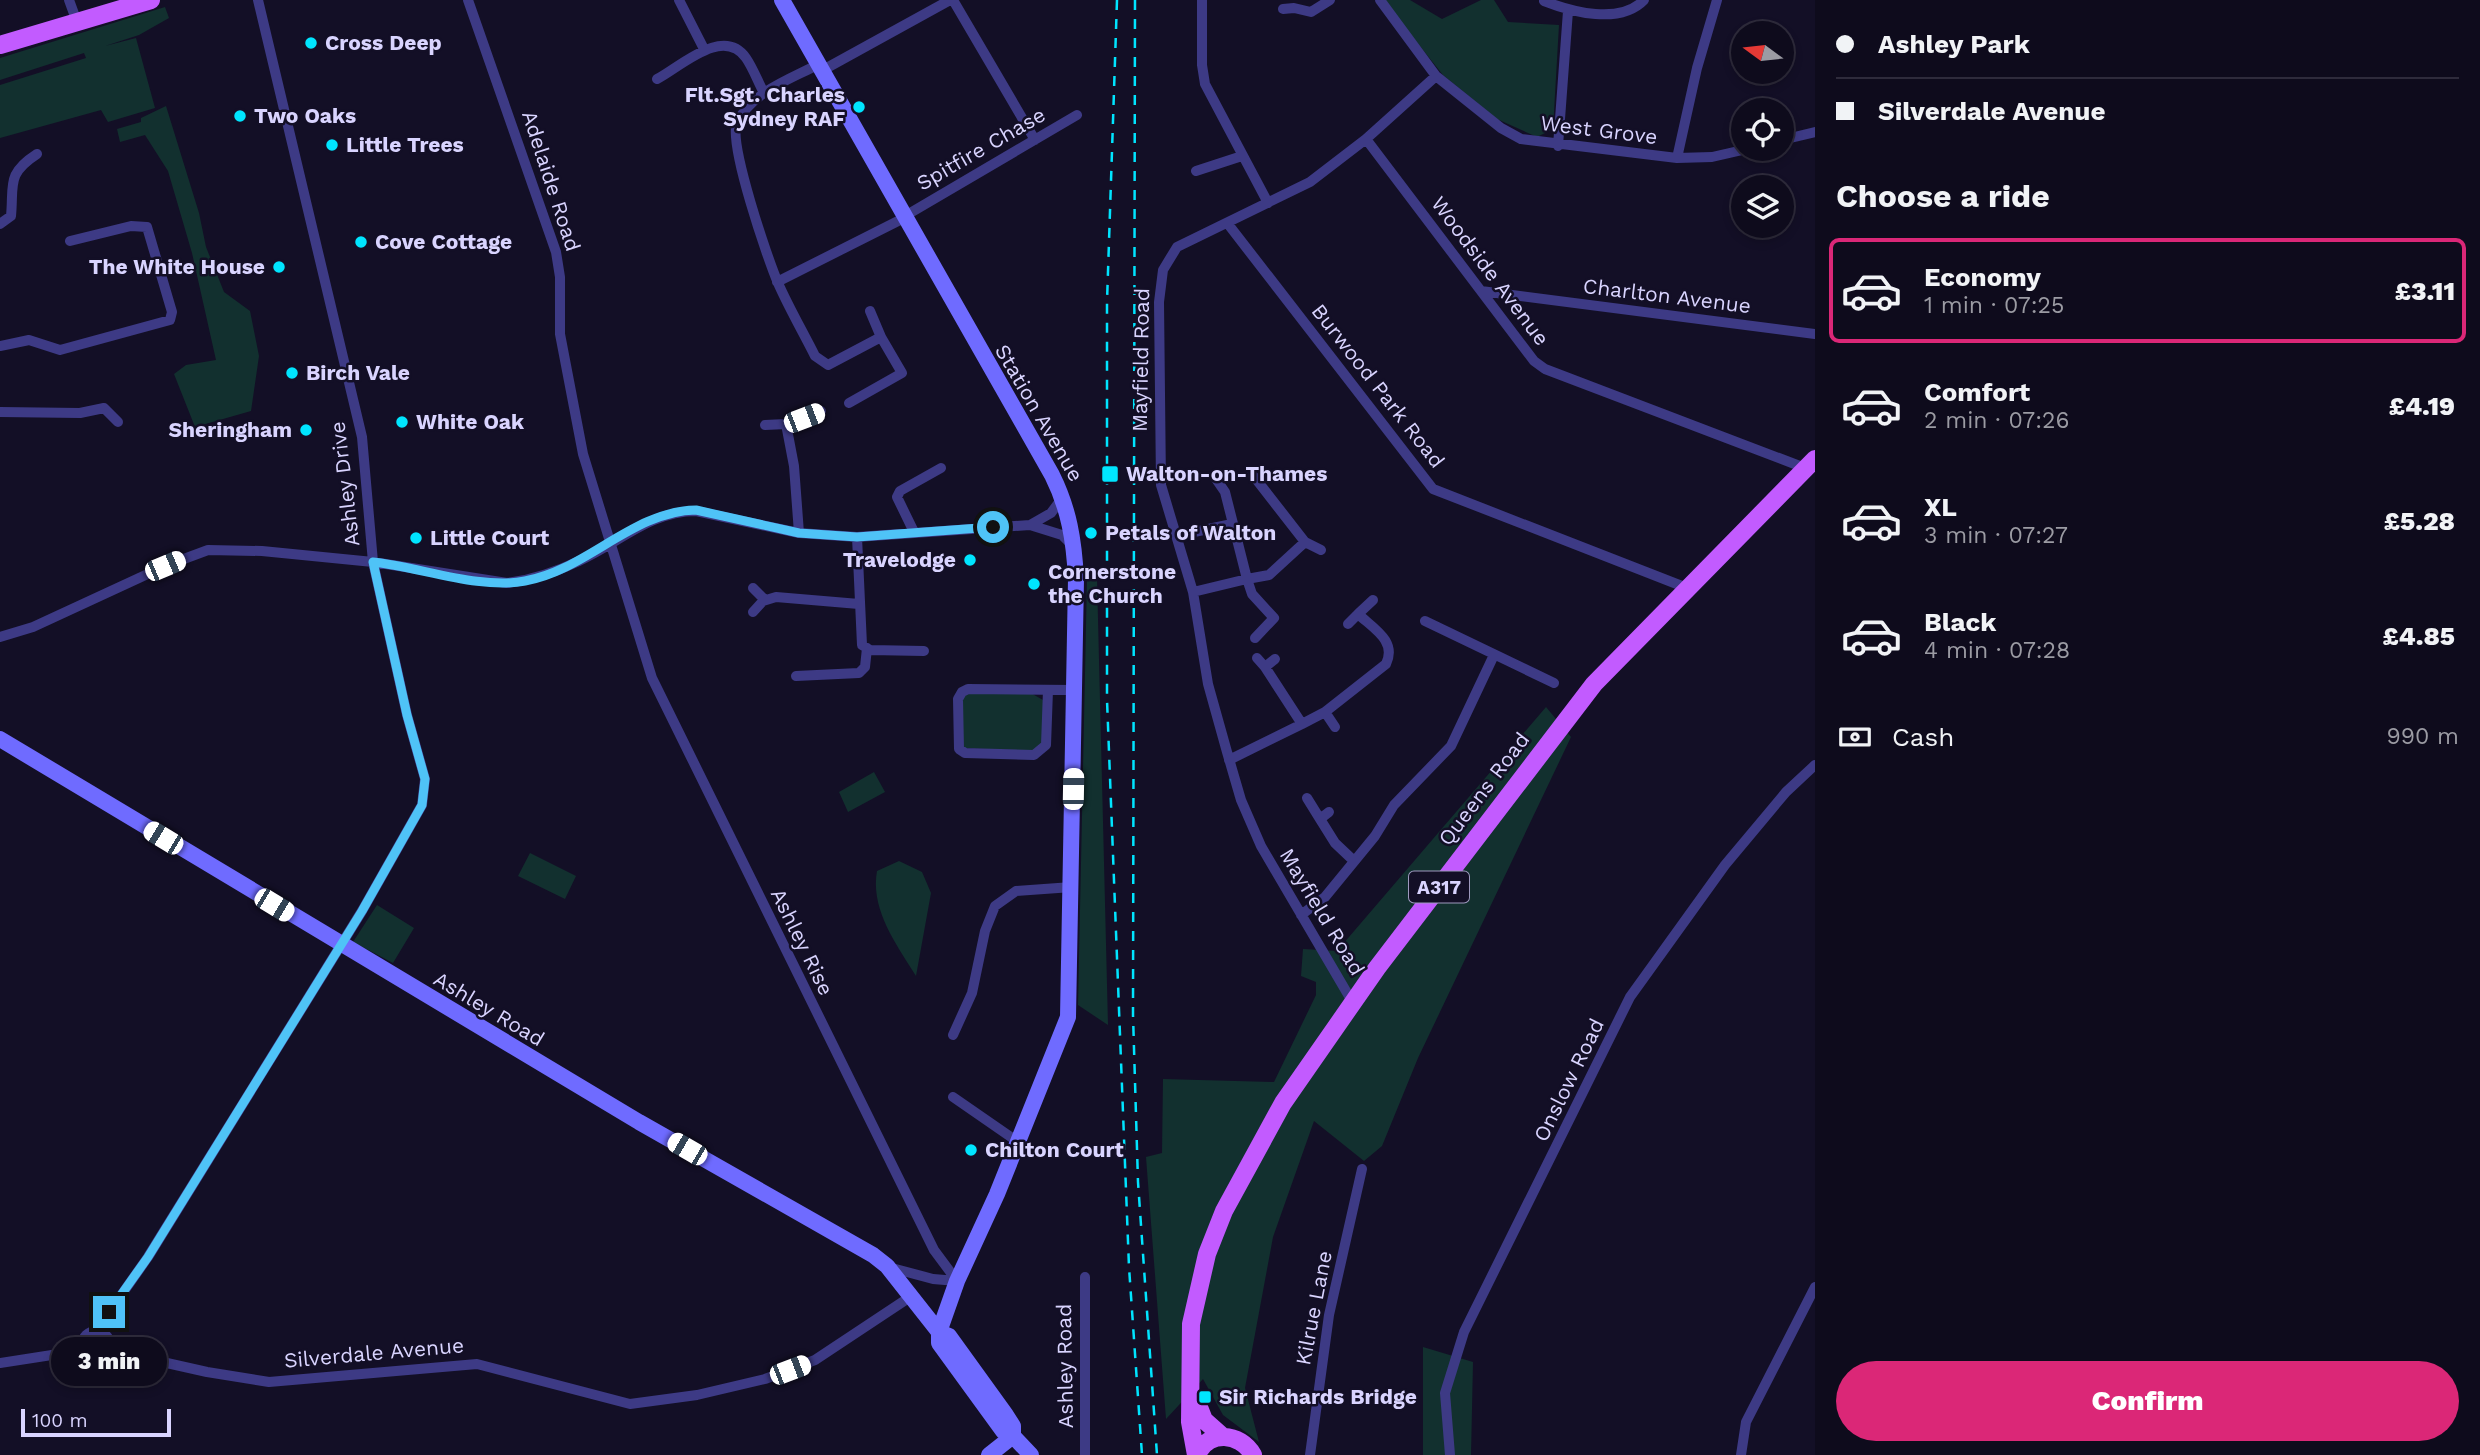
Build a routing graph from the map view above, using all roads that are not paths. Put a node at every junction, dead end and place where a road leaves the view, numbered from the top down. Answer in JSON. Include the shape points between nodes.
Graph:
{"nodes":[{"id":1,"x":69,"y":0,"type":"edge"},
{"id":2,"x":151,"y":0,"type":"edge"},
{"id":3,"x":258,"y":0,"type":"edge"},
{"id":4,"x":468,"y":0,"type":"edge"},
{"id":5,"x":679,"y":0,"type":"edge"},
{"id":6,"x":951,"y":0,"type":"edge"},
{"id":7,"x":1202,"y":0,"type":"edge"},
{"id":8,"x":1330,"y":0,"type":"edge"},
{"id":9,"x":1644,"y":0,"type":"edge"},
{"id":10,"x":1717,"y":0,"type":"edge"},
{"id":11,"x":787,"y":1,"type":"edge"},
{"id":12,"x":1544,"y":1,"type":"edge"},
{"id":13,"x":1384,"y":2,"type":"edge"},
{"id":14,"x":1283,"y":9,"type":"dead end"},
{"id":15,"x":1568,"y":10,"type":"junction"},
{"id":16,"x":77,"y":22,"type":"junction"},
{"id":17,"x":0,"y":45,"type":"edge"},
{"id":18,"x":704,"y":50,"type":"junction"},
{"id":19,"x":821,"y":67,"type":"junction"},
{"id":20,"x":1436,"y":76,"type":"junction"},
{"id":21,"x":657,"y":79,"type":"dead end"},
{"id":22,"x":764,"y":93,"type":"junction"},
{"id":23,"x":1077,"y":115,"type":"dead end"},
{"id":24,"x":1815,"y":132,"type":"edge"},
{"id":25,"x":1794,"y":137,"type":"edge"},
{"id":26,"x":1366,"y":139,"type":"junction"},
{"id":27,"x":1035,"y":140,"type":"junction"},
{"id":28,"x":1558,"y":146,"type":"junction"},
{"id":29,"x":1731,"y":153,"type":"edge"},
{"id":30,"x":37,"y":154,"type":"dead end"},
{"id":31,"x":1242,"y":156,"type":"junction"},
{"id":32,"x":1677,"y":158,"type":"junction"},
{"id":33,"x":1196,"y":171,"type":"dead end"},
{"id":34,"x":1268,"y":203,"type":"junction"},
{"id":35,"x":905,"y":216,"type":"junction"},
{"id":36,"x":1228,"y":223,"type":"junction"},
{"id":37,"x":0,"y":224,"type":"edge"},
{"id":38,"x":69,"y":241,"type":"dead end"},
{"id":39,"x":778,"y":282,"type":"junction"},
{"id":40,"x":1481,"y":291,"type":"junction"},
{"id":41,"x":1514,"y":297,"type":"junction"},
{"id":42,"x":1495,"y":310,"type":"junction"},
{"id":43,"x":870,"y":311,"type":"dead end"},
{"id":44,"x":1815,"y":334,"type":"edge"},
{"id":45,"x":881,"y":337,"type":"junction"},
{"id":46,"x":0,"y":346,"type":"edge"},
{"id":47,"x":849,"y":402,"type":"dead end"},
{"id":48,"x":821,"y":411,"type":"dead end"},
{"id":49,"x":0,"y":412,"type":"edge"},
{"id":50,"x":118,"y":422,"type":"dead end"},
{"id":51,"x":786,"y":424,"type":"junction"},
{"id":52,"x":765,"y":425,"type":"dead end"},
{"id":53,"x":1810,"y":463,"type":"edge"},
{"id":54,"x":941,"y":468,"type":"dead end"},
{"id":55,"x":1252,"y":474,"type":"dead end"},
{"id":56,"x":1214,"y":476,"type":"dead end"},
{"id":57,"x":1063,"y":496,"type":"junction"},
{"id":58,"x":1232,"y":524,"type":"junction"},
{"id":59,"x":1030,"y":525,"type":"junction"},
{"id":60,"x":914,"y":532,"type":"junction"},
{"id":61,"x":799,"y":533,"type":"junction"},
{"id":62,"x":1194,"y":533,"type":"dead end"},
{"id":63,"x":857,"y":537,"type":"junction"},
{"id":64,"x":1305,"y":542,"type":"junction"},
{"id":65,"x":611,"y":543,"type":"junction"},
{"id":66,"x":1075,"y":548,"type":"junction"},
{"id":67,"x":1321,"y":550,"type":"dead end"},
{"id":68,"x":373,"y":562,"type":"junction"},
{"id":69,"x":1247,"y":579,"type":"junction"},
{"id":70,"x":753,"y":588,"type":"dead end"},
{"id":71,"x":1687,"y":588,"type":"junction"},
{"id":72,"x":1192,"y":592,"type":"junction"},
{"id":73,"x":765,"y":600,"type":"junction"},
{"id":74,"x":1373,"y":600,"type":"dead end"},
{"id":75,"x":859,"y":604,"type":"junction"},
{"id":76,"x":753,"y":612,"type":"dead end"},
{"id":77,"x":1359,"y":614,"type":"junction"},
{"id":78,"x":1425,"y":621,"type":"dead end"},
{"id":79,"x":1348,"y":624,"type":"dead end"},
{"id":80,"x":0,"y":637,"type":"edge"},
{"id":81,"x":1255,"y":638,"type":"dead end"},
{"id":82,"x":867,"y":648,"type":"junction"},
{"id":83,"x":924,"y":651,"type":"dead end"},
{"id":84,"x":1494,"y":655,"type":"junction"},
{"id":85,"x":1275,"y":659,"type":"dead end"},
{"id":86,"x":796,"y":676,"type":"dead end"},
{"id":87,"x":1554,"y":683,"type":"dead end"},
{"id":88,"x":1048,"y":690,"type":"junction"},
{"id":89,"x":1074,"y":690,"type":"junction"},
{"id":90,"x":1325,"y":712,"type":"junction"},
{"id":91,"x":1302,"y":724,"type":"junction"},
{"id":92,"x":1335,"y":727,"type":"dead end"},
{"id":93,"x":0,"y":739,"type":"edge"},
{"id":94,"x":1229,"y":760,"type":"junction"},
{"id":95,"x":1815,"y":765,"type":"edge"},
{"id":96,"x":1307,"y":798,"type":"dead end"},
{"id":97,"x":1329,"y":812,"type":"dead end"},
{"id":98,"x":1320,"y":819,"type":"junction"},
{"id":99,"x":1354,"y":861,"type":"junction"},
{"id":100,"x":1072,"y":887,"type":"junction"},
{"id":101,"x":1301,"y":915,"type":"junction"},
{"id":102,"x":341,"y":946,"type":"junction"},
{"id":103,"x":1353,"y":1003,"type":"junction"},
{"id":104,"x":953,"y":1035,"type":"dead end"},
{"id":105,"x":953,"y":1097,"type":"dead end"},
{"id":106,"x":1018,"y":1142,"type":"junction"},
{"id":107,"x":1362,"y":1169,"type":"dead end"},
{"id":108,"x":887,"y":1266,"type":"junction"},
{"id":109,"x":1085,"y":1277,"type":"dead end"},
{"id":110,"x":957,"y":1281,"type":"junction"},
{"id":111,"x":1815,"y":1287,"type":"edge"},
{"id":112,"x":910,"y":1297,"type":"junction"},
{"id":113,"x":96,"y":1331,"type":"junction"},
{"id":114,"x":939,"y":1332,"type":"junction"},
{"id":115,"x":84,"y":1350,"type":"junction"},
{"id":116,"x":109,"y":1350,"type":"junction"},
{"id":117,"x":0,"y":1363,"type":"edge"},
{"id":118,"x":1192,"y":1387,"type":"junction"},
{"id":119,"x":1013,"y":1436,"type":"junction"},
{"id":120,"x":1222,"y":1436,"type":"junction"},
{"id":121,"x":989,"y":1455,"type":"edge"},
{"id":122,"x":1031,"y":1455,"type":"edge"},
{"id":123,"x":1085,"y":1455,"type":"edge"},
{"id":124,"x":1197,"y":1455,"type":"edge"},
{"id":125,"x":1253,"y":1455,"type":"edge"},
{"id":126,"x":1310,"y":1455,"type":"edge"},
{"id":127,"x":1450,"y":1455,"type":"edge"},
{"id":128,"x":1741,"y":1455,"type":"edge"}],
"edges":[{"from":1,"to":16,"type":"street"},
{"from":2,"to":16,"type":"main road"},
{"from":3,"to":68,"type":"street","name":"Ashley Drive","via":[[362,437]]},
{"from":4,"to":65,"type":"street","name":"Adelaide Road","via":[[556,252],[566,369],[583,454]]},
{"from":5,"to":18,"type":"street"},
{"from":6,"to":19,"type":"street"},
{"from":6,"to":27,"type":"street"},
{"from":7,"to":31,"type":"street","via":[[1205,84]]},
{"from":8,"to":14,"type":"street","via":[[1311,12]]},
{"from":9,"to":15,"type":"street","via":[[1620,13]]},
{"from":10,"to":32,"type":"street"},
{"from":11,"to":19,"type":"street","name":"Station Avenue"},
{"from":12,"to":15,"type":"street"},
{"from":13,"to":20,"type":"street","name":"West Grove"},
{"from":15,"to":28,"type":"street"},
{"from":16,"to":17,"type":"main road"},
{"from":18,"to":21,"type":"street"},
{"from":18,"to":22,"type":"street","via":[[739,50]]},
{"from":19,"to":22,"type":"street"},
{"from":19,"to":35,"type":"street","name":"Station Avenue"},
{"from":20,"to":26,"type":"street","name":"Mayfield Road"},
{"from":20,"to":28,"type":"street","name":"West Grove","via":[[1511,134]]},
{"from":22,"to":39,"type":"street","via":[[747,108],[734,133]]},
{"from":23,"to":27,"type":"street","name":"Spitfire Chase"},
{"from":24,"to":25,"type":"street"},
{"from":26,"to":34,"type":"street","name":"Mayfield Road","via":[[1310,182]]},
{"from":26,"to":40,"type":"street","name":"Woodside Avenue"},
{"from":27,"to":35,"type":"street","name":"Spitfire Chase"},
{"from":28,"to":32,"type":"street","name":"West Grove"},
{"from":29,"to":32,"type":"street","name":"West Grove"},
{"from":30,"to":37,"type":"street","via":[[13,178],[11,216]]},
{"from":31,"to":33,"type":"street"},
{"from":31,"to":34,"type":"street"},
{"from":34,"to":36,"type":"street","name":"Mayfield Road"},
{"from":35,"to":39,"type":"street","name":"Spitfire Chase"},
{"from":35,"to":57,"type":"street","name":"Station Avenue"},
{"from":36,"to":71,"type":"street","name":"Burwood Park Road","via":[[1433,489]]},
{"from":36,"to":72,"type":"street","name":"Mayfield Road","via":[[1172,253],[1159,302],[1159,470]]},
{"from":38,"to":46,"type":"street","via":[[131,226],[147,227],[172,312],[170,320],[60,351],[29,340]]},
{"from":39,"to":45,"type":"street","via":[[819,361],[834,363]]},
{"from":40,"to":41,"type":"street","name":"Charlton Avenue"},
{"from":40,"to":42,"type":"street","name":"Woodside Avenue"},
{"from":41,"to":42,"type":"street"},
{"from":41,"to":44,"type":"street","name":"Charlton Avenue"},
{"from":42,"to":53,"type":"street","name":"Woodside Avenue","via":[[1545,369]]},
{"from":43,"to":45,"type":"street"},
{"from":45,"to":47,"type":"street","via":[[902,373]]},
{"from":48,"to":51,"type":"street"},
{"from":49,"to":50,"type":"street","via":[[80,413],[104,408]]},
{"from":51,"to":52,"type":"street"},
{"from":51,"to":61,"type":"street"},
{"from":53,"to":71,"type":"main road","name":"Queens Road","number":"A317"},
{"from":54,"to":60,"type":"street","via":[[897,497]]},
{"from":55,"to":64,"type":"street"},
{"from":56,"to":58,"type":"street","via":[[1225,492]]},
{"from":57,"to":59,"type":"street","via":[[1051,513]]},
{"from":57,"to":66,"type":"street","name":"Station Avenue"},
{"from":58,"to":62,"type":"street"},
{"from":58,"to":69,"type":"street"},
{"from":59,"to":60,"type":"street"},
{"from":59,"to":66,"type":"street","via":[[1062,535]]},
{"from":60,"to":63,"type":"street"},
{"from":61,"to":63,"type":"street"},
{"from":61,"to":65,"type":"street","via":[[696,510],[643,524]]},
{"from":63,"to":75,"type":"street"},
{"from":64,"to":67,"type":"street"},
{"from":64,"to":69,"type":"street","via":[[1269,575]]},
{"from":65,"to":68,"type":"street","via":[[580,561],[528,581],[507,583]]},
{"from":65,"to":110,"type":"street","name":"Ashley Rise","via":[[652,678],[934,1250]]},
{"from":66,"to":89,"type":"street","name":"Station Avenue"},
{"from":68,"to":80,"type":"street","via":[[208,550],[33,627]]},
{"from":68,"to":102,"type":"street","name":"Ashley Drive","via":[[425,779],[422,805]]},
{"from":69,"to":72,"type":"street"},
{"from":69,"to":81,"type":"street","via":[[1252,594],[1274,618]]},
{"from":70,"to":73,"type":"street"},
{"from":71,"to":103,"type":"main road","name":"Queens Road","number":"A317","via":[[1562,723]]},
{"from":72,"to":94,"type":"street","name":"Mayfield Road","via":[[1208,684]]},
{"from":73,"to":75,"type":"street"},
{"from":73,"to":76,"type":"street"},
{"from":74,"to":77,"type":"street"},
{"from":75,"to":82,"type":"street","via":[[860,636]]},
{"from":77,"to":79,"type":"street"},
{"from":77,"to":90,"type":"street","via":[[1390,644],[1391,654],[1387,664]]},
{"from":78,"to":84,"type":"street"},
{"from":82,"to":83,"type":"street"},
{"from":82,"to":86,"type":"street","via":[[865,667],[859,673]]},
{"from":84,"to":87,"type":"street"},
{"from":84,"to":99,"type":"street","via":[[1451,746],[1394,805]]},
{"from":85,"to":91,"type":"street","via":[[1261,662]]},
{"from":88,"to":88,"type":"street","via":[[1041,752],[965,753],[959,749],[958,699],[962,692]]},
{"from":88,"to":89,"type":"street"},
{"from":89,"to":100,"type":"street","name":"Station Avenue"},
{"from":90,"to":91,"type":"street"},
{"from":90,"to":92,"type":"street"},
{"from":91,"to":94,"type":"street"},
{"from":93,"to":102,"type":"street","name":"Ashley Road"},
{"from":94,"to":101,"type":"street","name":"Mayfield Road","via":[[1261,846]]},
{"from":95,"to":127,"type":"street","name":"Onslow Road","via":[[1724,865],[1630,998],[1464,1332],[1445,1393]]},
{"from":96,"to":98,"type":"street"},
{"from":97,"to":98,"type":"street"},
{"from":98,"to":99,"type":"street"},
{"from":99,"to":101,"type":"street","via":[[1325,897]]},
{"from":100,"to":104,"type":"street","via":[[1016,891],[995,906],[972,993]]},
{"from":100,"to":106,"type":"street","name":"Station Avenue","via":[[1068,1017]]},
{"from":101,"to":103,"type":"street","name":"Mayfield Road"},
{"from":102,"to":108,"type":"street","name":"Ashley Road"},
{"from":102,"to":113,"type":"street","via":[[148,1257]]},
{"from":103,"to":118,"type":"main road","name":"Queens Road","number":"A317","via":[[1283,1103],[1218,1224],[1191,1324]]},
{"from":105,"to":106,"type":"street"},
{"from":106,"to":110,"type":"street","name":"Station Avenue"},
{"from":107,"to":126,"type":"street","name":"Kilrue Lane","via":[[1329,1315]]},
{"from":108,"to":110,"type":"street"},
{"from":108,"to":112,"type":"street","name":"Ashley Road"},
{"from":109,"to":123,"type":"street","name":"Ashley Road"},
{"from":110,"to":114,"type":"street","name":"Station Avenue"},
{"from":111,"to":128,"type":"street","via":[[1746,1422]]},
{"from":112,"to":114,"type":"street","name":"Ashley Road"},
{"from":112,"to":116,"type":"street","name":"Silverdale Avenue","via":[[803,1365],[697,1395],[630,1404],[477,1364],[270,1382]]},
{"from":113,"to":115,"type":"street","via":[[85,1337]]},
{"from":113,"to":116,"type":"street","via":[[108,1337]]},
{"from":114,"to":119,"type":"street","name":"Ashley Road","via":[[939,1343],[1003,1431]]},
{"from":115,"to":116,"type":"street","via":[[99,1358]]},
{"from":115,"to":117,"type":"street"},
{"from":118,"to":120,"type":"main road","name":"Queens Road","number":"A317","via":[[1204,1420]]},
{"from":118,"to":124,"type":"main road","name":"Queens Road","number":"A317","via":[[1190,1422]]},
{"from":119,"to":121,"type":"street"},
{"from":119,"to":122,"type":"street","name":"Ashley Road"},
{"from":120,"to":124,"type":"main road","via":[[1206,1443]]},
{"from":120,"to":125,"type":"main road","via":[[1240,1441]]}]}
